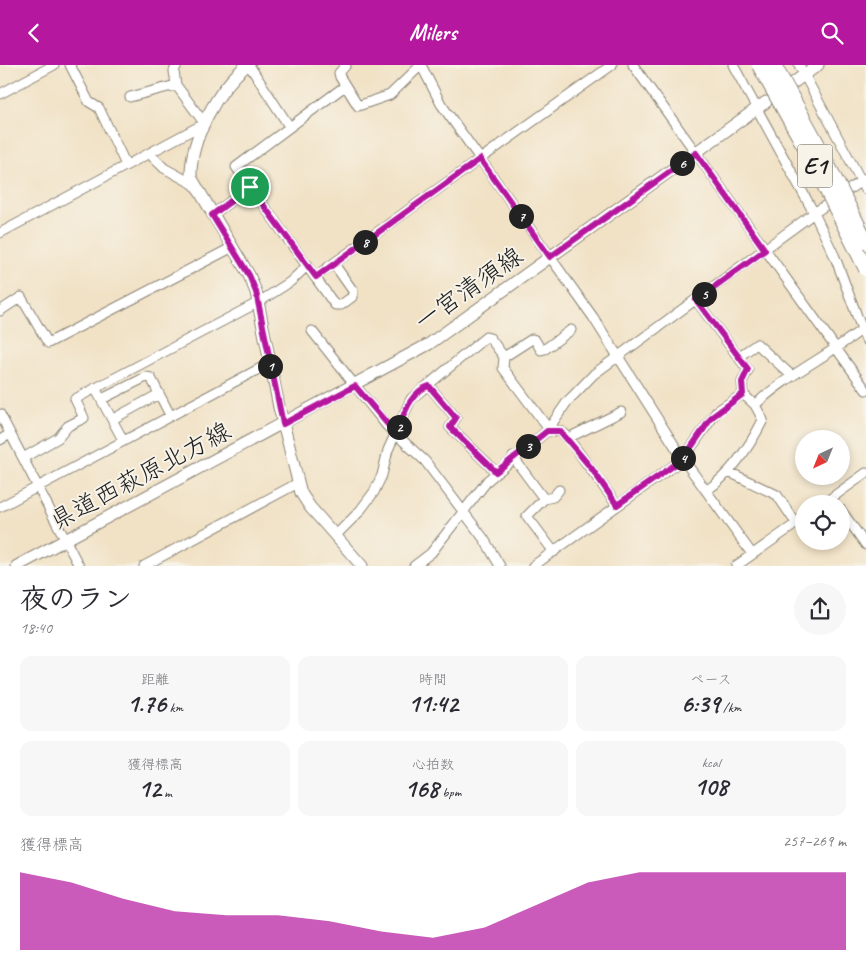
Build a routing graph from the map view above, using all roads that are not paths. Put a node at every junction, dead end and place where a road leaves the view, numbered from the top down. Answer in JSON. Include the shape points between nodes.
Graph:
{"nodes":[{"id":1,"x":54,"y":65,"type":"edge"},
{"id":2,"x":70,"y":65,"type":"edge"},
{"id":3,"x":75,"y":65,"type":"edge"},
{"id":4,"x":176,"y":65,"type":"edge"},
{"id":5,"x":248,"y":65,"type":"edge"},
{"id":6,"x":346,"y":65,"type":"edge"},
{"id":7,"x":421,"y":65,"type":"edge"},
{"id":8,"x":612,"y":65,"type":"edge"},
{"id":9,"x":633,"y":65,"type":"edge"},
{"id":10,"x":733,"y":65,"type":"edge"},
{"id":11,"x":759,"y":65,"type":"edge"},
{"id":12,"x":774,"y":65,"type":"edge"},
{"id":13,"x":818,"y":65,"type":"edge"},
{"id":14,"x":801,"y":70,"type":"edge"},
{"id":15,"x":793,"y":83,"type":"dead end"},
{"id":16,"x":176,"y":85,"type":"junction"},
{"id":17,"x":345,"y":85,"type":"junction"},
{"id":18,"x":84,"y":92,"type":"junction"},
{"id":19,"x":0,"y":94,"type":"edge"},
{"id":20,"x":130,"y":97,"type":"dead end"},
{"id":21,"x":766,"y":102,"type":"dead end"},
{"id":22,"x":757,"y":109,"type":"junction"},
{"id":23,"x":204,"y":126,"type":"junction"},
{"id":24,"x":289,"y":126,"type":"junction"},
{"id":25,"x":149,"y":153,"type":"junction"},
{"id":26,"x":696,"y":153,"type":"junction"},
{"id":27,"x":480,"y":159,"type":"junction"},
{"id":28,"x":126,"y":165,"type":"junction"},
{"id":29,"x":865,"y":183,"type":"edge"},
{"id":30,"x":193,"y":184,"type":"junction"},
{"id":31,"x":250,"y":187,"type":"junction"},
{"id":32,"x":814,"y":213,"type":"junction"},
{"id":33,"x":212,"y":215,"type":"junction"},
{"id":34,"x":0,"y":233,"type":"edge"},
{"id":35,"x":866,"y":241,"type":"edge"},
{"id":36,"x":231,"y":248,"type":"junction"},
{"id":37,"x":765,"y":250,"type":"junction"},
{"id":38,"x":550,"y":257,"type":"junction"},
{"id":39,"x":334,"y":264,"type":"junction"},
{"id":40,"x":308,"y":265,"type":"junction"},
{"id":41,"x":866,"y":269,"type":"edge"},
{"id":42,"x":316,"y":277,"type":"junction"},
{"id":43,"x":696,"y":300,"type":"junction"},
{"id":44,"x":259,"y":302,"type":"junction"},
{"id":45,"x":0,"y":311,"type":"edge"},
{"id":46,"x":864,"y":328,"type":"edge"},
{"id":47,"x":571,"y":330,"type":"dead end"},
{"id":48,"x":312,"y":331,"type":"dead end"},
{"id":49,"x":866,"y":341,"type":"edge"},
{"id":50,"x":836,"y":348,"type":"junction"},
{"id":51,"x":620,"y":355,"type":"junction"},
{"id":52,"x":504,"y":357,"type":"junction"},
{"id":53,"x":738,"y":357,"type":"junction"},
{"id":54,"x":270,"y":363,"type":"junction"},
{"id":55,"x":791,"y":375,"type":"junction"},
{"id":56,"x":355,"y":386,"type":"junction"},
{"id":57,"x":429,"y":386,"type":"junction"},
{"id":58,"x":95,"y":388,"type":"junction"},
{"id":59,"x":866,"y":390,"type":"edge"},
{"id":60,"x":159,"y":394,"type":"junction"},
{"id":61,"x":743,"y":394,"type":"junction"},
{"id":62,"x":102,"y":399,"type":"junction"},
{"id":63,"x":756,"y":405,"type":"junction"},
{"id":64,"x":621,"y":412,"type":"dead end"},
{"id":65,"x":0,"y":414,"type":"edge"},
{"id":66,"x":170,"y":415,"type":"junction"},
{"id":67,"x":113,"y":419,"type":"junction"},
{"id":68,"x":283,"y":424,"type":"junction"},
{"id":69,"x":548,"y":429,"type":"junction"},
{"id":70,"x":10,"y":434,"type":"junction"},
{"id":71,"x":396,"y":434,"type":"junction"},
{"id":72,"x":568,"y":438,"type":"junction"},
{"id":73,"x":0,"y":439,"type":"edge"},
{"id":74,"x":123,"y":439,"type":"junction"},
{"id":75,"x":513,"y":457,"type":"junction"},
{"id":76,"x":23,"y":458,"type":"junction"},
{"id":77,"x":683,"y":459,"type":"junction"},
{"id":78,"x":496,"y":472,"type":"junction"},
{"id":79,"x":729,"y":472,"type":"junction"},
{"id":80,"x":866,"y":473,"type":"edge"},
{"id":81,"x":298,"y":483,"type":"junction"},
{"id":82,"x":38,"y":486,"type":"junction"},
{"id":83,"x":558,"y":490,"type":"dead end"},
{"id":84,"x":706,"y":491,"type":"junction"},
{"id":85,"x":841,"y":495,"type":"edge"},
{"id":86,"x":544,"y":499,"type":"junction"},
{"id":87,"x":617,"y":505,"type":"junction"},
{"id":88,"x":0,"y":507,"type":"edge"},
{"id":89,"x":463,"y":511,"type":"junction"},
{"id":90,"x":795,"y":515,"type":"edge"},
{"id":91,"x":850,"y":523,"type":"edge"},
{"id":92,"x":795,"y":524,"type":"edge"},
{"id":93,"x":335,"y":536,"type":"junction"},
{"id":94,"x":66,"y":540,"type":"junction"},
{"id":95,"x":866,"y":545,"type":"edge"},
{"id":96,"x":554,"y":552,"type":"junction"},
{"id":97,"x":752,"y":554,"type":"junction"},
{"id":98,"x":17,"y":566,"type":"edge"},
{"id":99,"x":80,"y":566,"type":"edge"},
{"id":100,"x":144,"y":566,"type":"edge"},
{"id":101,"x":362,"y":566,"type":"edge"},
{"id":102,"x":414,"y":566,"type":"edge"},
{"id":103,"x":500,"y":566,"type":"edge"},
{"id":104,"x":533,"y":566,"type":"edge"},
{"id":105,"x":736,"y":566,"type":"edge"}],
"edges":[{"from":1,"to":19,"type":"street"},
{"from":2,"to":18,"type":"street"},
{"from":3,"to":18,"type":"street","via":[[88,90]]},
{"from":4,"to":16,"type":"street"},
{"from":5,"to":23,"type":"main road","via":[[222,91]]},
{"from":5,"to":24,"type":"street"},
{"from":6,"to":17,"type":"street","via":[[339,73]]},
{"from":7,"to":17,"type":"street","via":[[390,95],[358,106]]},
{"from":7,"to":27,"type":"street","via":[[441,104]]},
{"from":8,"to":27,"type":"street"},
{"from":9,"to":26,"type":"street"},
{"from":10,"to":22,"type":"street"},
{"from":11,"to":41,"type":"highway","number":"E1","bridge":true,"via":[[806,149]]},
{"from":12,"to":35,"type":"highway","number":"E1","bridge":true},
{"from":13,"to":14,"type":"main road"},
{"from":14,"to":15,"type":"main road"},
{"from":14,"to":29,"type":"street"},
{"from":16,"to":20,"type":"street"},
{"from":16,"to":23,"type":"street"},
{"from":17,"to":24,"type":"street"},
{"from":18,"to":28,"type":"street","via":[[89,101],[99,108]]},
{"from":21,"to":22,"type":"main road","name":"一宮清須線"},
{"from":22,"to":26,"type":"main road","name":"一宮清須線"},
{"from":22,"to":32,"type":"street"},
{"from":23,"to":25,"type":"street"},
{"from":23,"to":30,"type":"main road","via":[[191,166]]},
{"from":24,"to":31,"type":"street","via":[[236,167]]},
{"from":25,"to":28,"type":"street"},
{"from":25,"to":30,"type":"street","via":[[164,168]]},
{"from":26,"to":37,"type":"street"},
{"from":26,"to":38,"type":"main road","name":"一宮清須線"},
{"from":27,"to":38,"type":"street"},
{"from":27,"to":39,"type":"street"},
{"from":28,"to":34,"type":"street"},
{"from":29,"to":32,"type":"street"},
{"from":30,"to":33,"type":"main road"},
{"from":31,"to":33,"type":"street"},
{"from":31,"to":40,"type":"street"},
{"from":32,"to":37,"type":"street"},
{"from":32,"to":46,"type":"street"},
{"from":33,"to":36,"type":"main road"},
{"from":36,"to":44,"type":"main road","via":[[249,275]]},
{"from":36,"to":45,"type":"street","via":[[48,343],[21,297]]},
{"from":37,"to":43,"type":"street"},
{"from":37,"to":50,"type":"street"},
{"from":38,"to":51,"type":"street"},
{"from":38,"to":56,"type":"main road","name":"一宮清須線","via":[[429,344]]},
{"from":39,"to":42,"type":"street"},
{"from":39,"to":42,"type":"street","via":[[353,291],[352,297],[341,305],[336,305]]},
{"from":40,"to":42,"type":"street"},
{"from":40,"to":44,"type":"street","via":[[290,282]]},
{"from":43,"to":51,"type":"street"},
{"from":43,"to":53,"type":"street"},
{"from":44,"to":54,"type":"main road"},
{"from":44,"to":58,"type":"street"},
{"from":46,"to":49,"type":"street"},
{"from":46,"to":50,"type":"street"},
{"from":47,"to":52,"type":"street","via":[[546,349],[541,349],[532,339]]},
{"from":48,"to":56,"type":"street"},
{"from":50,"to":55,"type":"street"},
{"from":50,"to":59,"type":"street"},
{"from":51,"to":69,"type":"street","via":[[582,384]]},
{"from":51,"to":77,"type":"street"},
{"from":52,"to":57,"type":"street","via":[[486,337]]},
{"from":52,"to":69,"type":"street","via":[[503,369]]},
{"from":53,"to":55,"type":"street","via":[[757,343]]},
{"from":53,"to":61,"type":"street","via":[[748,369],[742,382]]},
{"from":54,"to":66,"type":"street"},
{"from":54,"to":68,"type":"main road"},
{"from":55,"to":63,"type":"street"},
{"from":56,"to":68,"type":"main road","name":"一宮清須線"},
{"from":56,"to":71,"type":"street"},
{"from":57,"to":71,"type":"street","via":[[411,399]]},
{"from":57,"to":78,"type":"street","via":[[456,418],[450,427]]},
{"from":58,"to":62,"type":"street"},
{"from":58,"to":76,"type":"street","via":[[75,399],[84,418]]},
{"from":60,"to":62,"type":"street","via":[[151,378],[146,377]]},
{"from":60,"to":66,"type":"street"},
{"from":60,"to":67,"type":"street"},
{"from":61,"to":63,"type":"street"},
{"from":61,"to":77,"type":"street","via":[[712,417]]},
{"from":62,"to":67,"type":"street"},
{"from":63,"to":79,"type":"street","via":[[763,420],[754,439]]},
{"from":64,"to":72,"type":"street"},
{"from":65,"to":70,"type":"street"},
{"from":66,"to":74,"type":"street"},
{"from":67,"to":74,"type":"street"},
{"from":68,"to":81,"type":"main road"},
{"from":68,"to":94,"type":"main road","name":"県道西萩原北方線"},
{"from":69,"to":72,"type":"street","via":[[560,431]]},
{"from":69,"to":75,"type":"street"},
{"from":70,"to":73,"type":"street"},
{"from":70,"to":76,"type":"street"},
{"from":71,"to":89,"type":"street","via":[[425,461]]},
{"from":71,"to":93,"type":"street","via":[[374,492]]},
{"from":72,"to":87,"type":"street"},
{"from":74,"to":82,"type":"street"},
{"from":75,"to":78,"type":"street"},
{"from":75,"to":86,"type":"street"},
{"from":76,"to":82,"type":"street"},
{"from":77,"to":84,"type":"street"},
{"from":77,"to":87,"type":"street"},
{"from":78,"to":89,"type":"street"},
{"from":79,"to":84,"type":"street"},
{"from":79,"to":90,"type":"street","via":[[777,495]]},
{"from":80,"to":85,"type":"street"},
{"from":81,"to":93,"type":"main road","via":[[310,507]]},
{"from":81,"to":100,"type":"street"},
{"from":82,"to":88,"type":"street"},
{"from":82,"to":94,"type":"street"},
{"from":83,"to":86,"type":"street","via":[[553,497]]},
{"from":84,"to":97,"type":"street"},
{"from":86,"to":96,"type":"street","via":[[527,516]]},
{"from":87,"to":96,"type":"street"},
{"from":89,"to":102,"type":"street","via":[[431,553]]},
{"from":89,"to":103,"type":"street"},
{"from":91,"to":95,"type":"street"},
{"from":92,"to":97,"type":"street"},
{"from":93,"to":101,"type":"main road"},
{"from":94,"to":98,"type":"main road","name":"県道西萩原北方線"},
{"from":94,"to":99,"type":"street"},
{"from":96,"to":104,"type":"street"},
{"from":97,"to":105,"type":"street"}]}
